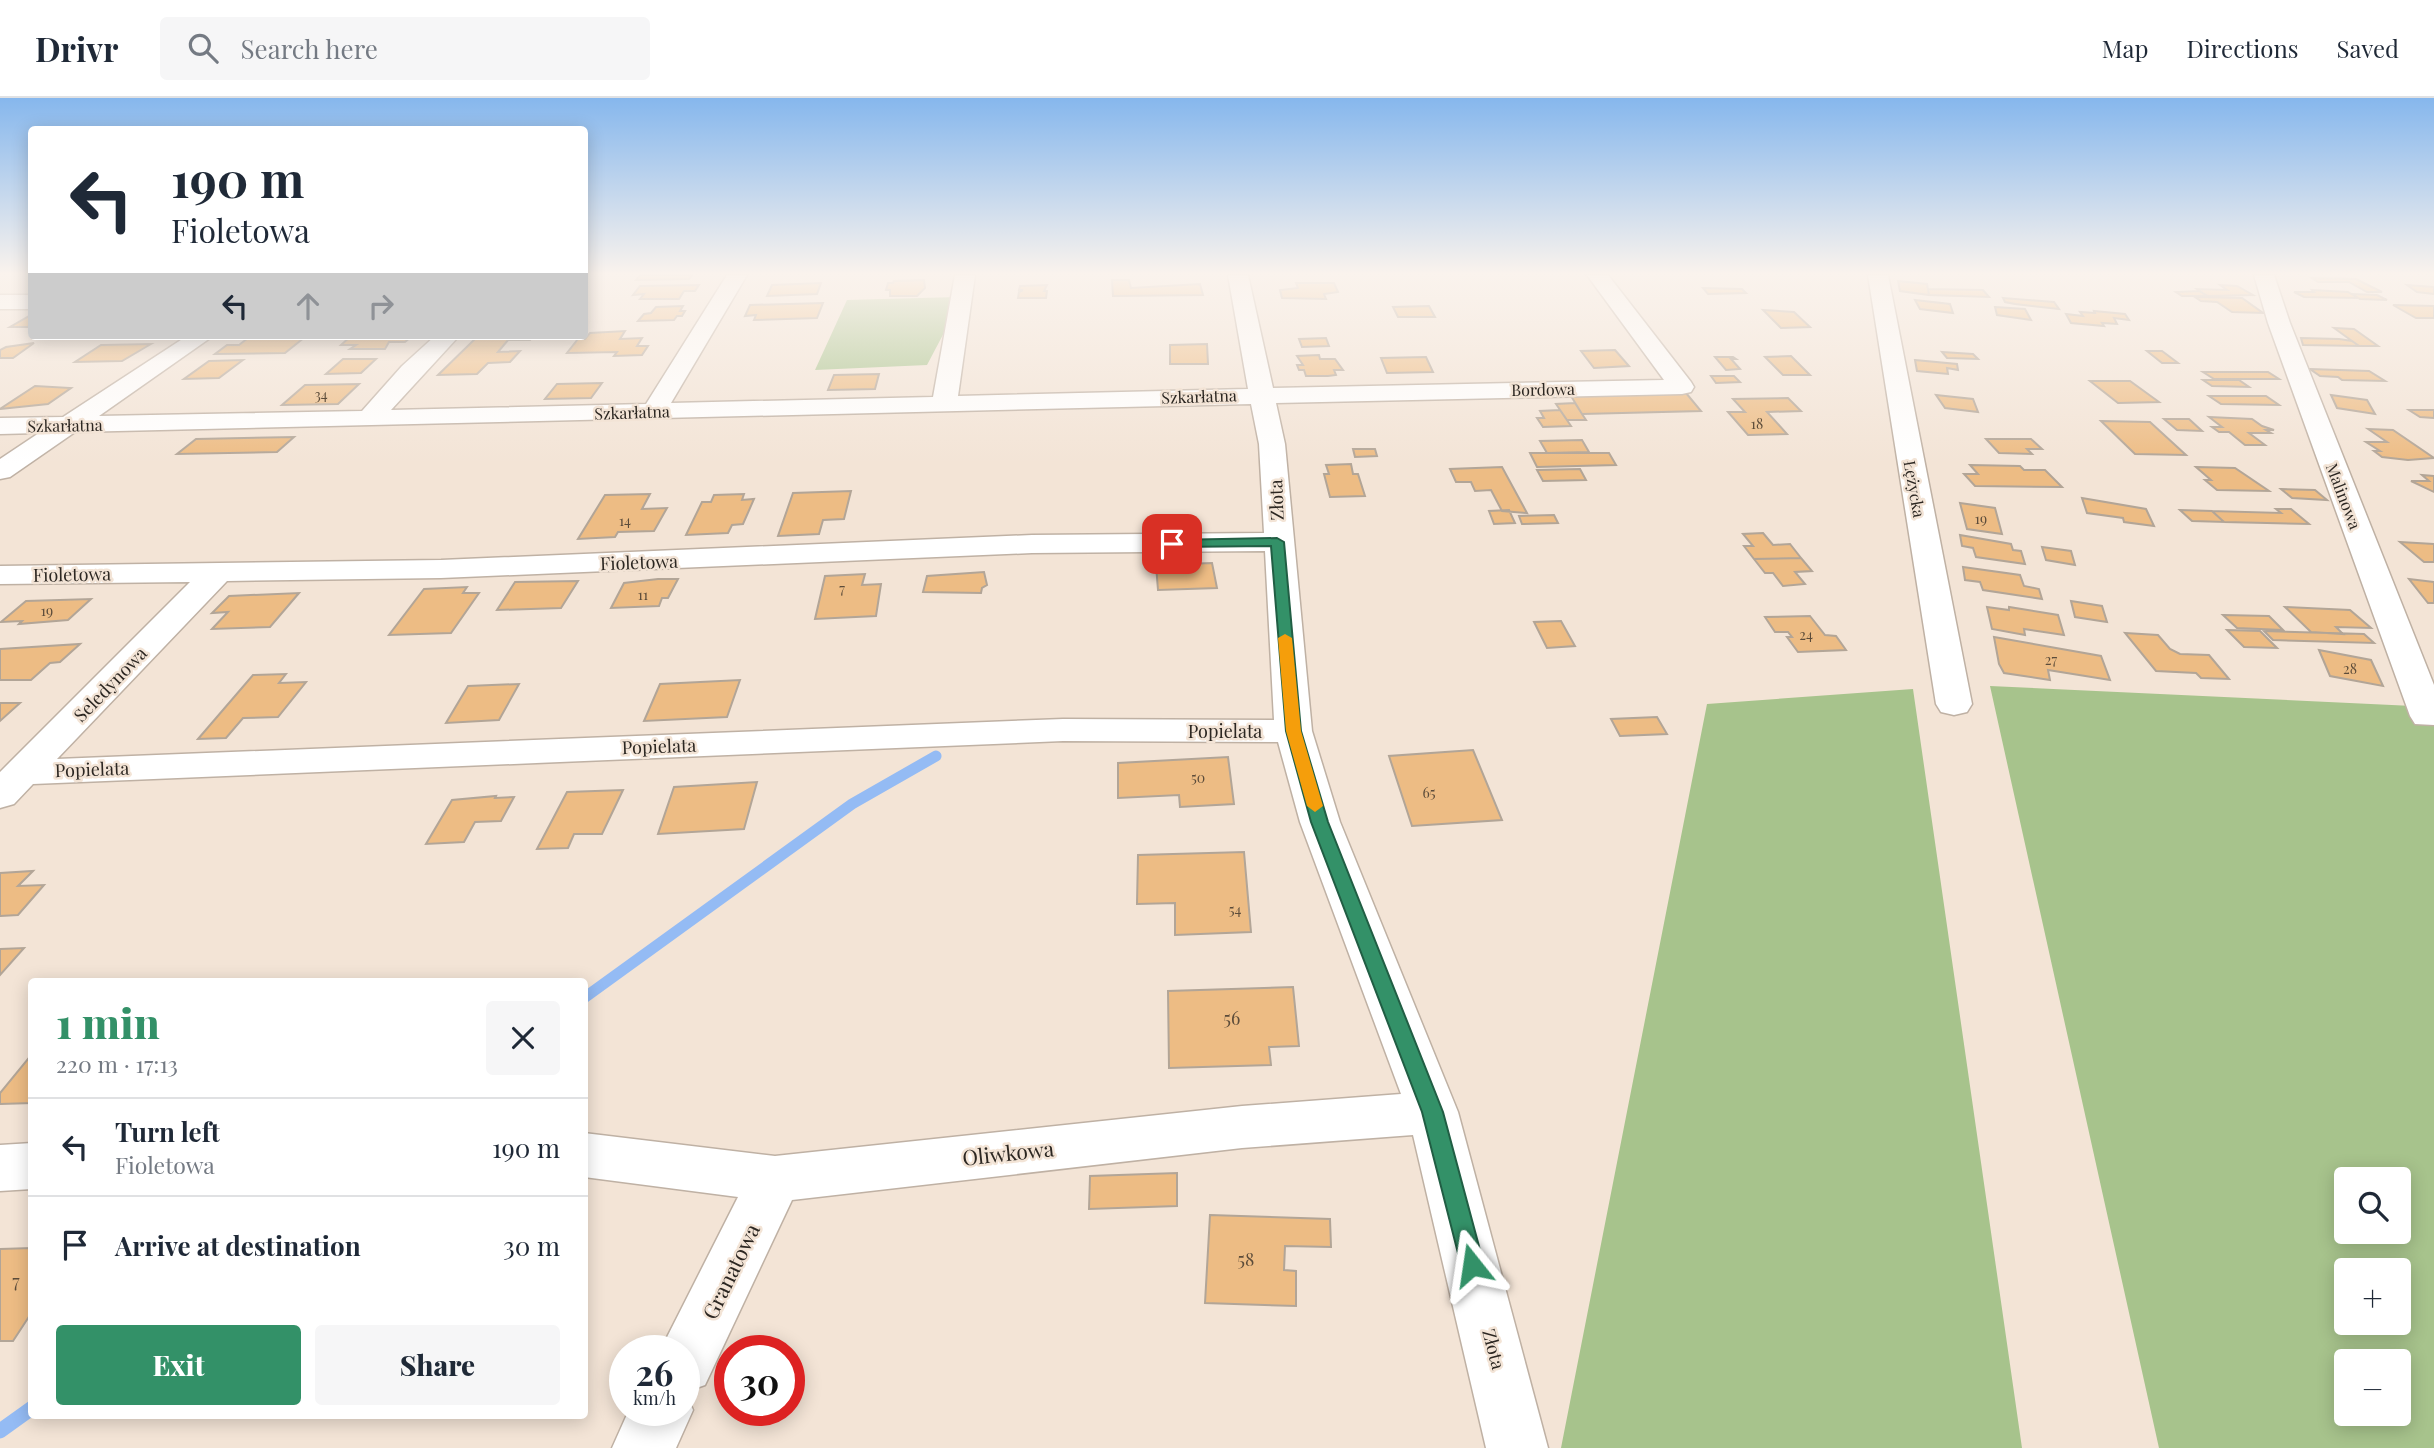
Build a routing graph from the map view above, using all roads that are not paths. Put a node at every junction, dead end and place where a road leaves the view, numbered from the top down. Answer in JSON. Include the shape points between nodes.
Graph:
{"nodes":[{"id":1,"x":699,"y":338,"type":"edge"},
{"id":2,"x":955,"y":338,"type":"edge"},
{"id":3,"x":1252,"y":338,"type":"edge"},
{"id":4,"x":1645,"y":338,"type":"edge"},
{"id":5,"x":1889,"y":338,"type":"edge"},
{"id":6,"x":2285,"y":338,"type":"edge"},
{"id":7,"x":196,"y":340,"type":"edge"},
{"id":8,"x":444,"y":340,"type":"edge"},
{"id":9,"x":1264,"y":394,"type":"junction"},
{"id":10,"x":944,"y":404,"type":"junction"},
{"id":11,"x":654,"y":411,"type":"junction"},
{"id":12,"x":369,"y":419,"type":"junction"},
{"id":13,"x":70,"y":425,"type":"junction"},
{"id":14,"x":0,"y":426,"type":"edge"},
{"id":15,"x":0,"y":471,"type":"edge"},
{"id":16,"x":1277,"y":542,"type":"junction"},
{"id":17,"x":219,"y":571,"type":"junction"},
{"id":18,"x":0,"y":575,"type":"edge"},
{"id":19,"x":1954,"y":704,"type":"dead end"},
{"id":20,"x":2428,"y":716,"type":"dead end"},
{"id":21,"x":1293,"y":731,"type":"junction"},
{"id":22,"x":12,"y":784,"type":"edge"},
{"id":23,"x":1433,"y":1112,"type":"junction"},
{"id":24,"x":588,"y":1155,"type":"edge"},
{"id":25,"x":28,"y":1166,"type":"edge"},
{"id":26,"x":0,"y":1168,"type":"edge"},
{"id":27,"x":775,"y":1178,"type":"junction"},
{"id":28,"x":698,"y":1335,"type":"edge"},
{"id":29,"x":654,"y":1426,"type":"edge"},
{"id":30,"x":643,"y":1448,"type":"edge"},
{"id":31,"x":1517,"y":1448,"type":"edge"}],
"edges":[{"from":1,"to":11,"type":"street"},
{"from":2,"to":10,"type":"street"},
{"from":3,"to":9,"type":"street","name":"Złota"},
{"from":4,"to":9,"type":"street","name":"Bordowa","via":[[1682,387]]},
{"from":5,"to":19,"type":"street","name":"Łężycka"},
{"from":6,"to":20,"type":"street","name":"Malinowa"},
{"from":7,"to":13,"type":"street"},
{"from":8,"to":12,"type":"street"},
{"from":9,"to":10,"type":"street","name":"Szkarłatna"},
{"from":9,"to":16,"type":"street","name":"Złota","via":[[1276,477]]},
{"from":10,"to":11,"type":"street","name":"Szkarłatna"},
{"from":11,"to":12,"type":"street","name":"Szkarłatna"},
{"from":12,"to":13,"type":"street","name":"Szkarłatna"},
{"from":13,"to":14,"type":"street","name":"Szkarłatna"},
{"from":13,"to":15,"type":"street"},
{"from":16,"to":17,"type":"street","name":"Fioletowa","via":[[1032,544],[441,569]]},
{"from":16,"to":21,"type":"street","name":"Złota"},
{"from":17,"to":18,"type":"street","name":"Fioletowa"},
{"from":17,"to":22,"type":"street","name":"Seledynowa"},
{"from":21,"to":22,"type":"street","name":"Popielata","via":[[1063,730]]},
{"from":21,"to":23,"type":"street","name":"Złota","via":[[1320,822]]},
{"from":23,"to":27,"type":"street","name":"Oliwkowa","via":[[1242,1127]]},
{"from":23,"to":31,"type":"street","name":"Złota"},
{"from":24,"to":27,"type":"street","name":"Oliwkowa"},
{"from":25,"to":26,"type":"street"},
{"from":27,"to":28,"type":"street","name":"Granatowa"},
{"from":29,"to":30,"type":"street"}]}
